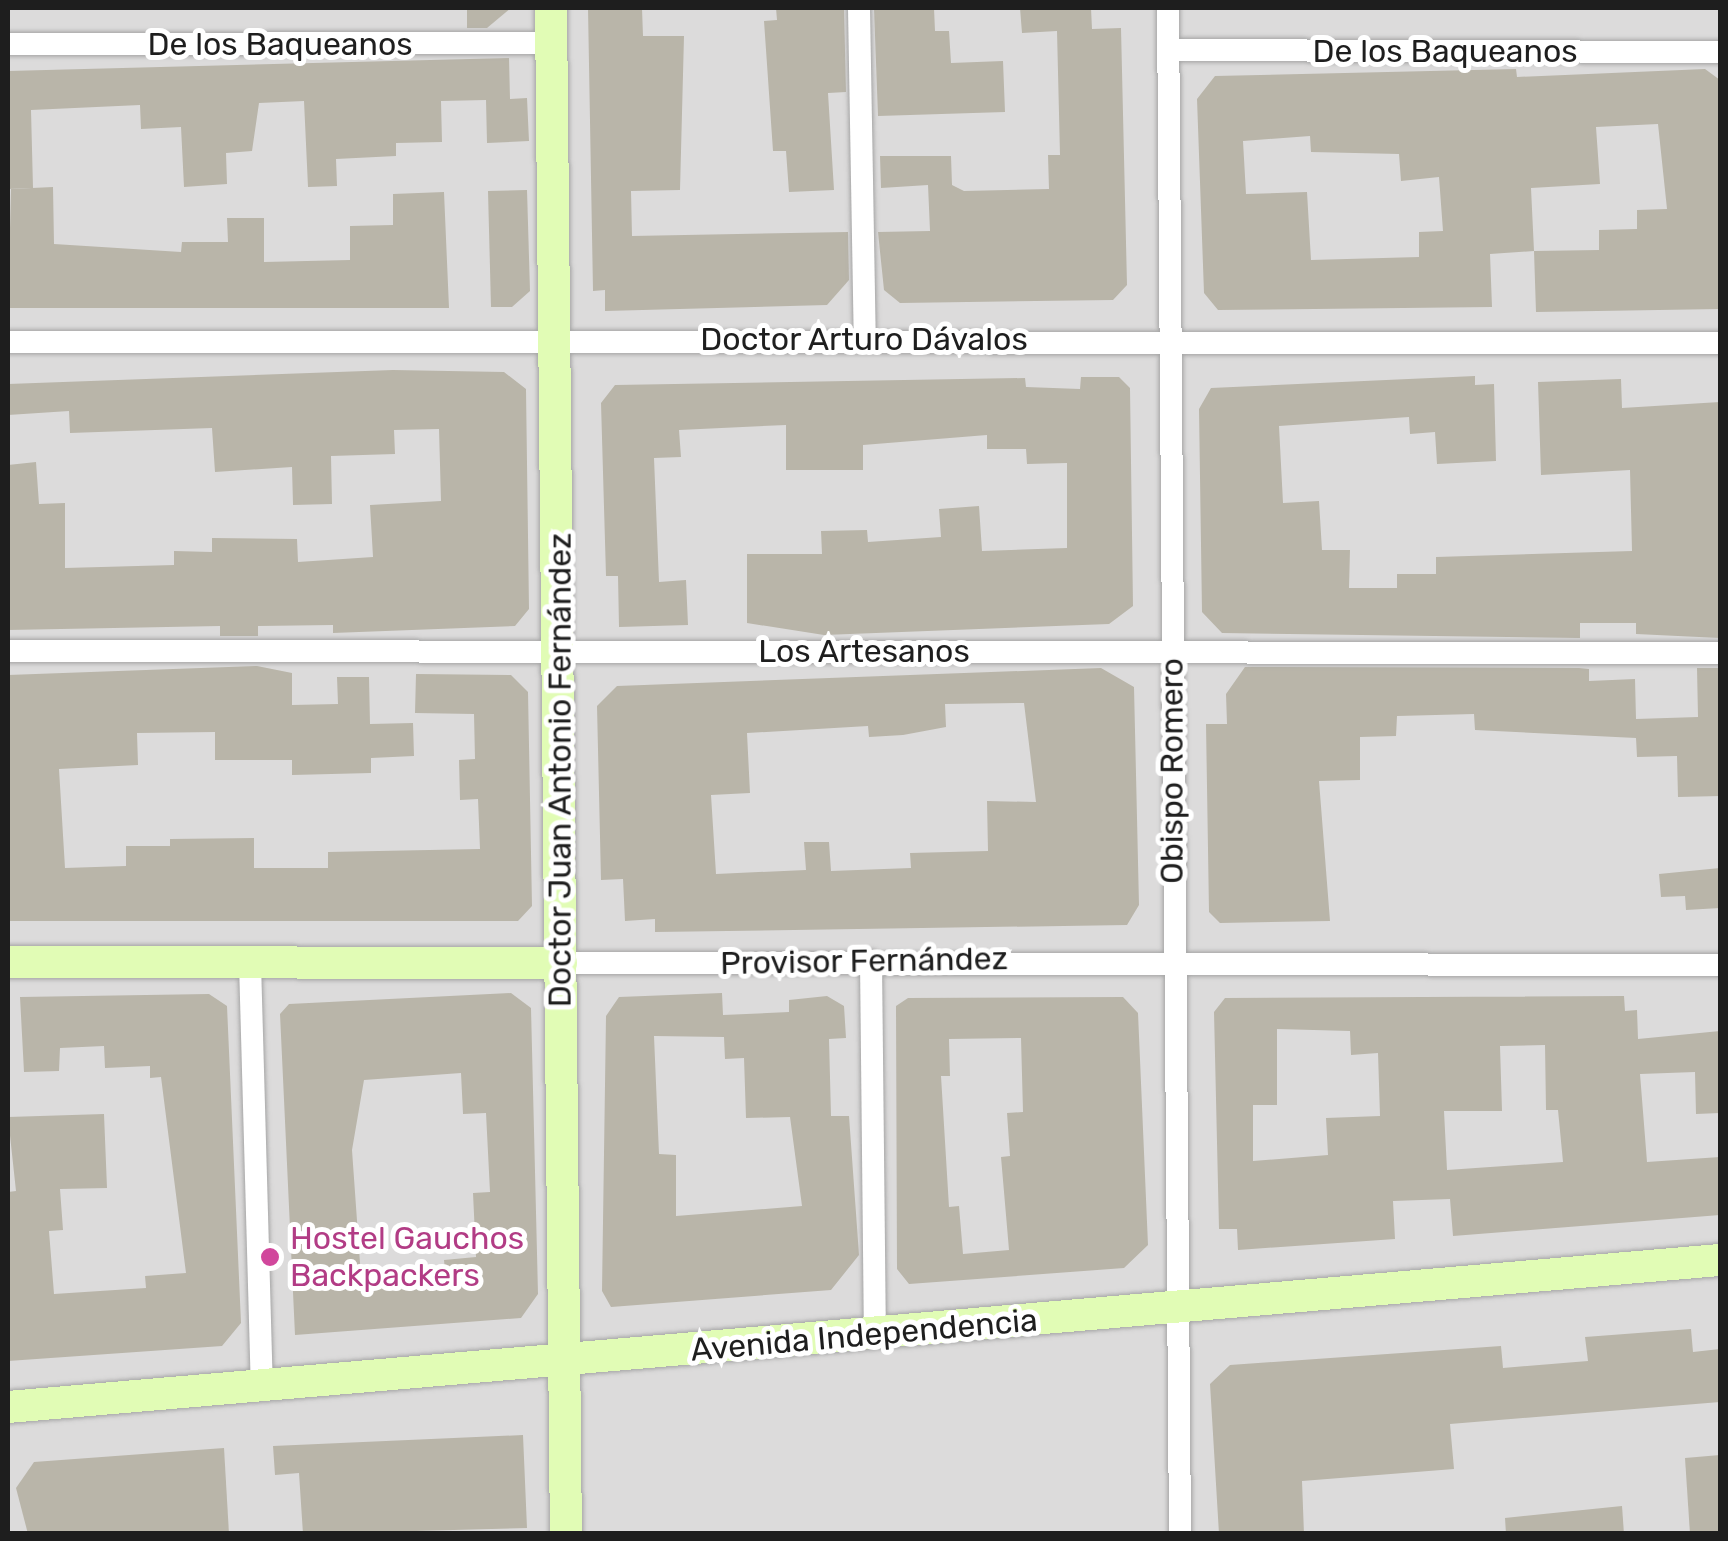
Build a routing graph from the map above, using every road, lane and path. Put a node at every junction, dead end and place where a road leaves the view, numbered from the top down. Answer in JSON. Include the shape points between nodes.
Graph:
{"nodes":[{"id":1,"x":552,"y":8,"type":"edge"},
{"id":2,"x":859,"y":8,"type":"edge"},
{"id":3,"x":1168,"y":8,"type":"edge"},
{"id":4,"x":8,"y":44,"type":"edge"},
{"id":5,"x":552,"y":44,"type":"junction"},
{"id":6,"x":1169,"y":50,"type":"junction"},
{"id":7,"x":1720,"y":52,"type":"edge"},
{"id":8,"x":1171,"y":338,"type":"junction"},
{"id":9,"x":866,"y":339,"type":"junction"},
{"id":10,"x":557,"y":340,"type":"junction"},
{"id":11,"x":8,"y":342,"type":"edge"},
{"id":12,"x":1720,"y":343,"type":"edge"},
{"id":13,"x":1171,"y":650,"type":"junction"},
{"id":14,"x":8,"y":651,"type":"edge"},
{"id":15,"x":559,"y":652,"type":"junction"},
{"id":16,"x":1720,"y":653,"type":"edge"},
{"id":17,"x":1174,"y":958,"type":"junction"},
{"id":18,"x":871,"y":961,"type":"junction"},
{"id":19,"x":8,"y":962,"type":"edge"},
{"id":20,"x":250,"y":963,"type":"junction"},
{"id":21,"x":561,"y":964,"type":"junction"},
{"id":22,"x":1720,"y":965,"type":"edge"},
{"id":23,"x":1720,"y":1260,"type":"edge"},
{"id":24,"x":1179,"y":1307,"type":"junction"},
{"id":25,"x":875,"y":1335,"type":"junction"},
{"id":26,"x":564,"y":1360,"type":"junction"},
{"id":27,"x":262,"y":1386,"type":"junction"},
{"id":28,"x":8,"y":1407,"type":"edge"},
{"id":29,"x":566,"y":1534,"type":"edge"},
{"id":30,"x":1180,"y":1534,"type":"edge"}],
"edges":[{"from":1,"to":5,"type":"street","name":"Doctor Juan Antonio Fernández"},
{"from":2,"to":9,"type":"street"},
{"from":3,"to":6,"type":"street","name":"Obispo Romero"},
{"from":4,"to":5,"type":"street","name":"De los Baqueanos"},
{"from":5,"to":10,"type":"street","name":"Doctor Juan Antonio Fernández"},
{"from":6,"to":7,"type":"street","name":"De los Baqueanos"},
{"from":6,"to":8,"type":"street","name":"Obispo Romero"},
{"from":8,"to":9,"type":"street","name":"Doctor Arturo Dávalos"},
{"from":8,"to":12,"type":"street","name":"Doctor Arturo Dávalos"},
{"from":8,"to":13,"type":"street","name":"Obispo Romero"},
{"from":9,"to":10,"type":"street","name":"Doctor Arturo Dávalos"},
{"from":10,"to":11,"type":"street","name":"Doctor Arturo Dávalos"},
{"from":10,"to":15,"type":"street","name":"Doctor Juan Antonio Fernández"},
{"from":13,"to":15,"type":"street","name":"Los Artesanos"},
{"from":13,"to":16,"type":"street","name":"Los Artesanos"},
{"from":13,"to":17,"type":"street","name":"Obispo Romero"},
{"from":14,"to":15,"type":"street","name":"Los Artesanos"},
{"from":15,"to":21,"type":"street","name":"Doctor Juan Antonio Fernández"},
{"from":17,"to":18,"type":"street","name":"Provisor Fernández"},
{"from":17,"to":22,"type":"street","name":"Provisor Fernández"},
{"from":17,"to":24,"type":"street","name":"Obispo Romero"},
{"from":18,"to":21,"type":"street","name":"Provisor Fernández"},
{"from":18,"to":25,"type":"street"},
{"from":19,"to":20,"type":"street","name":"Provisor Fernández"},
{"from":20,"to":21,"type":"street","name":"Provisor Fernández"},
{"from":20,"to":27,"type":"street"},
{"from":21,"to":26,"type":"street","name":"Doctor Juan Antonio Fernández"},
{"from":23,"to":24,"type":"street","name":"Avenida Independencia"},
{"from":24,"to":25,"type":"street","name":"Avenida Independencia"},
{"from":24,"to":30,"type":"street","name":"Obispo Romero"},
{"from":25,"to":26,"type":"street","name":"Avenida Independencia"},
{"from":26,"to":27,"type":"street","name":"Avenida Independencia"},
{"from":26,"to":29,"type":"street","name":"Doctor Juan Antonio Fernández"},
{"from":27,"to":28,"type":"street","name":"Avenida Independencia"}]}
